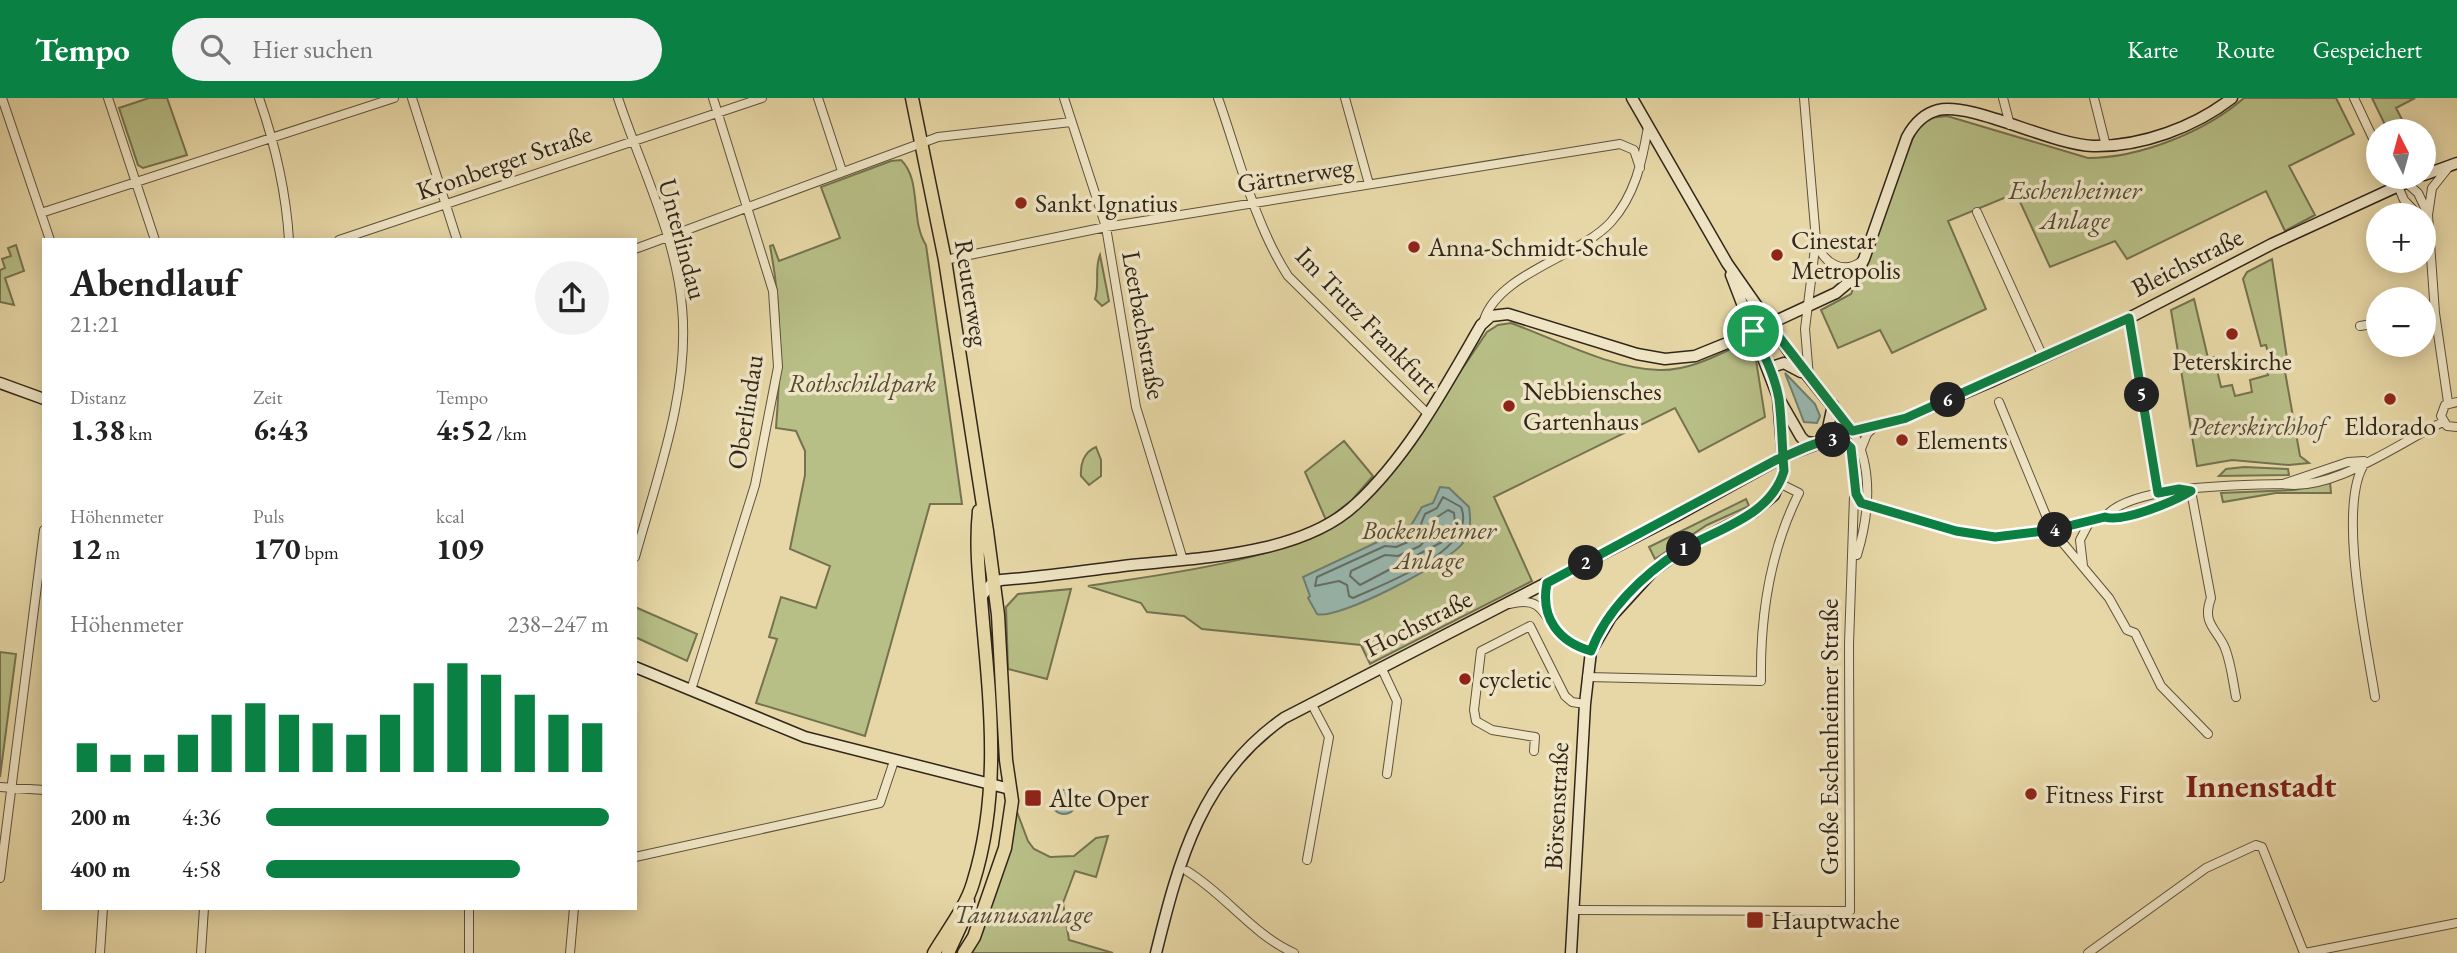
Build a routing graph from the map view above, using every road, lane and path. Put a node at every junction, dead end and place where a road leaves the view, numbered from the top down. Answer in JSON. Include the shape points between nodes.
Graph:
{"nodes":[{"id":1,"x":2,"y":98,"type":"edge"},
{"id":2,"x":108,"y":98,"type":"edge"},
{"id":3,"x":260,"y":98,"type":"edge"},
{"id":4,"x":394,"y":98,"type":"edge"},
{"id":5,"x":412,"y":98,"type":"edge"},
{"id":6,"x":618,"y":98,"type":"edge"},
{"id":7,"x":713,"y":98,"type":"edge"},
{"id":8,"x":762,"y":98,"type":"edge"},
{"id":9,"x":818,"y":98,"type":"edge"},
{"id":10,"x":912,"y":98,"type":"edge"},
{"id":11,"x":1064,"y":98,"type":"edge"},
{"id":12,"x":1218,"y":98,"type":"edge"},
{"id":13,"x":1345,"y":98,"type":"edge"},
{"id":14,"x":1632,"y":98,"type":"edge"},
{"id":15,"x":1804,"y":98,"type":"edge"},
{"id":16,"x":2003,"y":98,"type":"edge"},
{"id":17,"x":2094,"y":98,"type":"edge"},
{"id":18,"x":2232,"y":98,"type":"edge"},
{"id":19,"x":2354,"y":98,"type":"edge"},
{"id":20,"x":374,"y":101,"type":"edge"},
{"id":21,"x":718,"y":113,"type":"junction"},
{"id":22,"x":1071,"y":122,"type":"junction"},
{"id":23,"x":2366,"y":124,"type":"edge"},
{"id":24,"x":2011,"y":125,"type":"junction"},
{"id":25,"x":1648,"y":127,"type":"junction"},
{"id":26,"x":273,"y":138,"type":"junction"},
{"id":27,"x":632,"y":141,"type":"junction"},
{"id":28,"x":922,"y":143,"type":"junction"},
{"id":29,"x":2106,"y":146,"type":"junction"},
{"id":30,"x":2455,"y":164,"type":"edge"},
{"id":31,"x":1640,"y":168,"type":"junction"},
{"id":32,"x":2436,"y":170,"type":"edge"},
{"id":33,"x":842,"y":171,"type":"junction"},
{"id":34,"x":135,"y":181,"type":"junction"},
{"id":35,"x":1369,"y":184,"type":"junction"},
{"id":36,"x":2381,"y":189,"type":"edge"},
{"id":37,"x":2412,"y":189,"type":"edge"},
{"id":38,"x":1255,"y":203,"type":"junction"},
{"id":39,"x":2421,"y":203,"type":"edge"},
{"id":40,"x":2430,"y":203,"type":"edge"},
{"id":41,"x":445,"y":205,"type":"junction"},
{"id":42,"x":747,"y":207,"type":"junction"},
{"id":43,"x":1977,"y":212,"type":"dead end"},
{"id":44,"x":41,"y":213,"type":"junction"},
{"id":45,"x":1106,"y":227,"type":"junction"},
{"id":46,"x":667,"y":237,"type":"junction"},
{"id":47,"x":49,"y":238,"type":"edge"},
{"id":48,"x":154,"y":238,"type":"edge"},
{"id":49,"x":289,"y":238,"type":"edge"},
{"id":50,"x":345,"y":238,"type":"edge"},
{"id":51,"x":456,"y":238,"type":"edge"},
{"id":52,"x":1816,"y":240,"type":"junction"},
{"id":53,"x":637,"y":248,"type":"edge"},
{"id":54,"x":945,"y":260,"type":"junction"},
{"id":55,"x":1864,"y":260,"type":"junction"},
{"id":56,"x":1727,"y":262,"type":"junction"},
{"id":57,"x":1808,"y":306,"type":"junction"},
{"id":58,"x":2129,"y":318,"type":"junction"},
{"id":59,"x":2436,"y":318,"type":"edge"},
{"id":60,"x":1485,"y":320,"type":"junction"},
{"id":61,"x":1769,"y":324,"type":"junction"},
{"id":62,"x":2366,"y":325,"type":"edge"},
{"id":63,"x":2360,"y":326,"type":"dead end"},
{"id":64,"x":1753,"y":331,"type":"junction"},
{"id":65,"x":2043,"y":357,"type":"junction"},
{"id":66,"x":1769,"y":368,"type":"junction"},
{"id":67,"x":1809,"y":377,"type":"junction"},
{"id":68,"x":0,"y":383,"type":"edge"},
{"id":69,"x":1778,"y":397,"type":"junction"},
{"id":70,"x":42,"y":398,"type":"edge"},
{"id":71,"x":1999,"y":402,"type":"dead end"},
{"id":72,"x":2453,"y":402,"type":"edge"},
{"id":73,"x":1833,"y":405,"type":"junction"},
{"id":74,"x":1428,"y":414,"type":"junction"},
{"id":75,"x":2443,"y":422,"type":"junction"},
{"id":76,"x":1875,"y":426,"type":"junction"},
{"id":77,"x":2457,"y":427,"type":"edge"},
{"id":78,"x":1852,"y":431,"type":"junction"},
{"id":79,"x":1823,"y":441,"type":"junction"},
{"id":80,"x":1861,"y":452,"type":"junction"},
{"id":81,"x":1783,"y":457,"type":"junction"},
{"id":82,"x":2367,"y":460,"type":"junction"},
{"id":83,"x":1781,"y":484,"type":"junction"},
{"id":84,"x":2191,"y":491,"type":"junction"},
{"id":85,"x":2158,"y":493,"type":"junction"},
{"id":86,"x":1856,"y":494,"type":"junction"},
{"id":87,"x":981,"y":496,"type":"junction"},
{"id":88,"x":1867,"y":504,"type":"junction"},
{"id":89,"x":2105,"y":517,"type":"junction"},
{"id":90,"x":2090,"y":521,"type":"junction"},
{"id":91,"x":2052,"y":530,"type":"junction"},
{"id":92,"x":42,"y":546,"type":"edge"},
{"id":93,"x":637,"y":550,"type":"edge"},
{"id":94,"x":1183,"y":560,"type":"junction"},
{"id":95,"x":1854,"y":564,"type":"junction"},
{"id":96,"x":2083,"y":569,"type":"junction"},
{"id":97,"x":992,"y":583,"type":"junction"},
{"id":98,"x":1547,"y":583,"type":"junction"},
{"id":99,"x":981,"y":597,"type":"junction"},
{"id":100,"x":1503,"y":606,"type":"junction"},
{"id":101,"x":1548,"y":614,"type":"junction"},
{"id":102,"x":1591,"y":651,"type":"junction"},
{"id":103,"x":1381,"y":667,"type":"junction"},
{"id":104,"x":637,"y":668,"type":"edge"},
{"id":105,"x":1587,"y":677,"type":"junction"},
{"id":106,"x":691,"y":690,"type":"junction"},
{"id":107,"x":2236,"y":697,"type":"dead end"},
{"id":108,"x":2375,"y":697,"type":"dead end"},
{"id":109,"x":1311,"y":703,"type":"junction"},
{"id":110,"x":1585,"y":704,"type":"junction"},
{"id":111,"x":2208,"y":734,"type":"dead end"},
{"id":112,"x":1534,"y":751,"type":"dead end"},
{"id":113,"x":894,"y":761,"type":"junction"},
{"id":114,"x":1387,"y":774,"type":"dead end"},
{"id":115,"x":992,"y":785,"type":"junction"},
{"id":116,"x":0,"y":787,"type":"edge"},
{"id":117,"x":11,"y":788,"type":"junction"},
{"id":118,"x":1010,"y":789,"type":"junction"},
{"id":119,"x":42,"y":790,"type":"edge"},
{"id":120,"x":637,"y":857,"type":"edge"},
{"id":121,"x":1307,"y":860,"type":"dead end"},
{"id":122,"x":1186,"y":871,"type":"dead end"},
{"id":123,"x":0,"y":878,"type":"edge"},
{"id":124,"x":969,"y":894,"type":"junction"},
{"id":125,"x":103,"y":910,"type":"edge"},
{"id":126,"x":204,"y":910,"type":"edge"},
{"id":127,"x":469,"y":910,"type":"edge"},
{"id":128,"x":574,"y":910,"type":"edge"},
{"id":129,"x":1573,"y":910,"type":"junction"},
{"id":130,"x":2457,"y":923,"type":"edge"},
{"id":131,"x":100,"y":953,"type":"edge"},
{"id":132,"x":201,"y":953,"type":"edge"},
{"id":133,"x":469,"y":953,"type":"edge"},
{"id":134,"x":570,"y":953,"type":"edge"},
{"id":135,"x":934,"y":953,"type":"edge"},
{"id":136,"x":948,"y":953,"type":"edge"},
{"id":137,"x":964,"y":953,"type":"edge"},
{"id":138,"x":1156,"y":953,"type":"edge"},
{"id":139,"x":1294,"y":953,"type":"edge"},
{"id":140,"x":1571,"y":953,"type":"edge"},
{"id":141,"x":2088,"y":953,"type":"edge"},
{"id":142,"x":2304,"y":953,"type":"edge"}],
"edges":[{"from":1,"to":44,"type":"street"},
{"from":2,"to":34,"type":"street"},
{"from":3,"to":26,"type":"street"},
{"from":4,"to":20,"type":"street"},
{"from":5,"to":41,"type":"street"},
{"from":6,"to":27,"type":"street","name":"Unterlindau"},
{"from":7,"to":21,"type":"street","name":"Oberlindau"},
{"from":8,"to":21,"type":"street","name":"Kronberger Straße"},
{"from":9,"to":33,"type":"street"},
{"from":10,"to":28,"type":"main road","name":"Reuterweg"},
{"from":11,"to":22,"type":"street","name":"Leerbachstraße"},
{"from":12,"to":38,"type":"street","name":"Im Trutz Frankfurt"},
{"from":13,"to":35,"type":"street"},
{"from":14,"to":25,"type":"main road"},
{"from":15,"to":52,"type":"street"},
{"from":16,"to":24,"type":"street"},
{"from":17,"to":29,"type":"street"},
{"from":18,"to":29,"type":"main road","via":[[2179,128]]},
{"from":19,"to":23,"type":"street"},
{"from":20,"to":26,"type":"street"},
{"from":21,"to":27,"type":"street","name":"Kronberger Straße"},
{"from":21,"to":42,"type":"street","name":"Oberlindau"},
{"from":22,"to":28,"type":"street","via":[[938,137]]},
{"from":22,"to":45,"type":"street","name":"Leerbachstraße"},
{"from":24,"to":29,"type":"main road","via":[[2062,141]]},
{"from":24,"to":55,"type":"main road","via":[[1953,109],[1920,119],[1907,137]]},
{"from":25,"to":31,"type":"street"},
{"from":25,"to":56,"type":"main road"},
{"from":26,"to":34,"type":"street"},
{"from":26,"to":49,"type":"street"},
{"from":27,"to":41,"type":"street","name":"Kronberger Straße"},
{"from":27,"to":46,"type":"street","name":"Unterlindau"},
{"from":28,"to":33,"type":"street"},
{"from":28,"to":54,"type":"main road","name":"Reuterweg"},
{"from":30,"to":32,"type":"main road"},
{"from":30,"to":40,"type":"street","via":[[2432,188]]},
{"from":31,"to":35,"type":"street","name":"Gärtnerweg","via":[[1634,150],[1620,144]]},
{"from":31,"to":60,"type":"street","via":[[1629,197],[1611,222],[1512,286]]},
{"from":33,"to":42,"type":"street"},
{"from":34,"to":44,"type":"street"},
{"from":34,"to":48,"type":"street"},
{"from":35,"to":38,"type":"street","name":"Gärtnerweg"},
{"from":36,"to":58,"type":"main road","name":"Bleichstraße"},
{"from":37,"to":39,"type":"street"},
{"from":38,"to":45,"type":"street","name":"Gärtnerweg"},
{"from":38,"to":74,"type":"street","name":"Im Trutz Frankfurt","via":[[1288,276]]},
{"from":41,"to":50,"type":"street","name":"Kronberger Straße"},
{"from":41,"to":51,"type":"street"},
{"from":42,"to":46,"type":"street"},
{"from":42,"to":106,"type":"street","name":"Oberlindau","via":[[772,290],[776,378],[755,485]]},
{"from":43,"to":65,"type":"street"},
{"from":44,"to":47,"type":"street"},
{"from":45,"to":54,"type":"street","name":"Gärtnerweg"},
{"from":45,"to":94,"type":"street","name":"Leerbachstraße","via":[[1136,407]]},
{"from":46,"to":53,"type":"street"},
{"from":46,"to":93,"type":"street","name":"Unterlindau","via":[[682,305],[684,340],[665,450]]},
{"from":52,"to":55,"type":"street","via":[[1822,255],[1836,266],[1853,267]]},
{"from":52,"to":57,"type":"street"},
{"from":54,"to":87,"type":"main road","name":"Reuterweg"},
{"from":55,"to":57,"type":"main road","via":[[1846,285]]},
{"from":56,"to":61,"type":"main road","name":"Große Eschenheimer Straße"},
{"from":56,"to":64,"type":"main road"},
{"from":57,"to":61,"type":"main road"},
{"from":57,"to":67,"type":"street","via":[[1804,329]]},
{"from":58,"to":65,"type":"main road","name":"Bleichstraße"},
{"from":58,"to":85,"type":"street"},
{"from":59,"to":72,"type":"street"},
{"from":60,"to":64,"type":"main road","via":[[1514,315],[1665,359],[1702,354]]},
{"from":60,"to":74,"type":"main road"},
{"from":61,"to":64,"type":"main road"},
{"from":61,"to":67,"type":"main road","name":"Große Eschenheimer Straße"},
{"from":62,"to":63,"type":"street"},
{"from":64,"to":66,"type":"main road"},
{"from":65,"to":76,"type":"main road","name":"Bleichstraße","via":[[1906,418]]},
{"from":66,"to":67,"type":"main road","via":[[1787,363]]},
{"from":66,"to":69,"type":"main road"},
{"from":67,"to":73,"type":"main road","name":"Große Eschenheimer Straße"},
{"from":68,"to":70,"type":"main road"},
{"from":69,"to":79,"type":"main road","via":[[1801,438]]},
{"from":69,"to":81,"type":"main road"},
{"from":71,"to":91,"type":"street"},
{"from":72,"to":75,"type":"street","via":[[2441,412]]},
{"from":73,"to":78,"type":"main road","name":"Große Eschenheimer Straße"},
{"from":73,"to":79,"type":"main road"},
{"from":74,"to":94,"type":"main road","via":[[1356,505],[1324,527],[1273,544]]},
{"from":75,"to":77,"type":"street"},
{"from":75,"to":82,"type":"street"},
{"from":76,"to":78,"type":"main road","name":"Bleichstraße"},
{"from":76,"to":80,"type":"street"},
{"from":78,"to":79,"type":"main road","name":"Bleichstraße"},
{"from":78,"to":80,"type":"street","name":"Große Eschenheimer Straße"},
{"from":79,"to":81,"type":"main road","name":"Hochstraße"},
{"from":79,"to":86,"type":"street","name":"Große Eschenheimer Straße","via":[[1844,442],[1851,448]]},
{"from":80,"to":88,"type":"street","name":"Große Eschenheimer Straße"},
{"from":81,"to":83,"type":"main road"},
{"from":81,"to":98,"type":"main road","name":"Hochstraße"},
{"from":82,"to":84,"type":"street","via":[[2282,484]]},
{"from":82,"to":108,"type":"street","via":[[2357,479],[2353,527]]},
{"from":83,"to":102,"type":"main road","via":[[1754,512],[1653,571],[1611,617]]},
{"from":83,"to":105,"type":"street","via":[[1799,493],[1771,569],[1760,681]]},
{"from":84,"to":85,"type":"street"},
{"from":84,"to":89,"type":"street","via":[[2116,519]]},
{"from":84,"to":107,"type":"street","via":[[2211,598],[2207,607],[2212,629],[2224,645]]},
{"from":85,"to":89,"type":"street","via":[[2113,509]]},
{"from":86,"to":88,"type":"street"},
{"from":86,"to":95,"type":"street","name":"Große Eschenheimer Straße"},
{"from":87,"to":97,"type":"main road","name":"Reuterweg"},
{"from":87,"to":99,"type":"main road","name":"Reuterweg","via":[[975,559]]},
{"from":88,"to":91,"type":"street","via":[[1975,536]]},
{"from":88,"to":95,"type":"street","name":"Große Eschenheimer Straße"},
{"from":89,"to":90,"type":"street"},
{"from":90,"to":91,"type":"street"},
{"from":90,"to":96,"type":"street","via":[[2080,540]]},
{"from":91,"to":96,"type":"street"},
{"from":92,"to":117,"type":"street"},
{"from":94,"to":97,"type":"main road"},
{"from":95,"to":129,"type":"street","name":"Große Eschenheimer Straße","via":[[1849,644],[1850,911]]},
{"from":96,"to":111,"type":"street","via":[[2109,598],[2127,629],[2135,633],[2161,686]]},
{"from":97,"to":99,"type":"main road"},
{"from":97,"to":118,"type":"main road"},
{"from":98,"to":100,"type":"main road","name":"Hochstraße"},
{"from":98,"to":101,"type":"street"},
{"from":99,"to":115,"type":"main road"},
{"from":100,"to":101,"type":"street","via":[[1529,603]]},
{"from":100,"to":103,"type":"main road","name":"Hochstraße"},
{"from":101,"to":102,"type":"street","via":[[1562,639]]},
{"from":102,"to":105,"type":"main road","name":"Börsenstraße"},
{"from":103,"to":109,"type":"main road","name":"Hochstraße"},
{"from":103,"to":114,"type":"street","via":[[1397,701]]},
{"from":104,"to":106,"type":"main road"},
{"from":105,"to":110,"type":"main road","name":"Börsenstraße"},
{"from":106,"to":113,"type":"main road","via":[[805,737]]},
{"from":109,"to":121,"type":"street","via":[[1329,737]]},
{"from":109,"to":138,"type":"main road","name":"Hochstraße","via":[[1273,726],[1220,780],[1178,866]]},
{"from":110,"to":112,"type":"street","via":[[1565,696],[1531,626],[1481,651],[1476,721],[1492,730],[1535,737]]},
{"from":110,"to":129,"type":"main road","name":"Börsenstraße"},
{"from":113,"to":115,"type":"main road"},
{"from":113,"to":120,"type":"street","via":[[880,803]]},
{"from":115,"to":118,"type":"main road"},
{"from":115,"to":124,"type":"main road","via":[[984,843]]},
{"from":116,"to":117,"type":"street"},
{"from":117,"to":119,"type":"street"},
{"from":117,"to":123,"type":"street"},
{"from":118,"to":137,"type":"main road","via":[[1012,812],[1005,849]]},
{"from":122,"to":139,"type":"street","via":[[1205,882],[1265,937]]},
{"from":124,"to":135,"type":"main road"},
{"from":124,"to":136,"type":"main road","via":[[966,914]]},
{"from":125,"to":131,"type":"street"},
{"from":126,"to":132,"type":"street"},
{"from":127,"to":133,"type":"street"},
{"from":128,"to":134,"type":"street"},
{"from":129,"to":140,"type":"main road","name":"Börsenstraße"},
{"from":130,"to":142,"type":"street"},
{"from":141,"to":142,"type":"street","via":[[2206,868],[2256,845],[2262,848]]}]}
